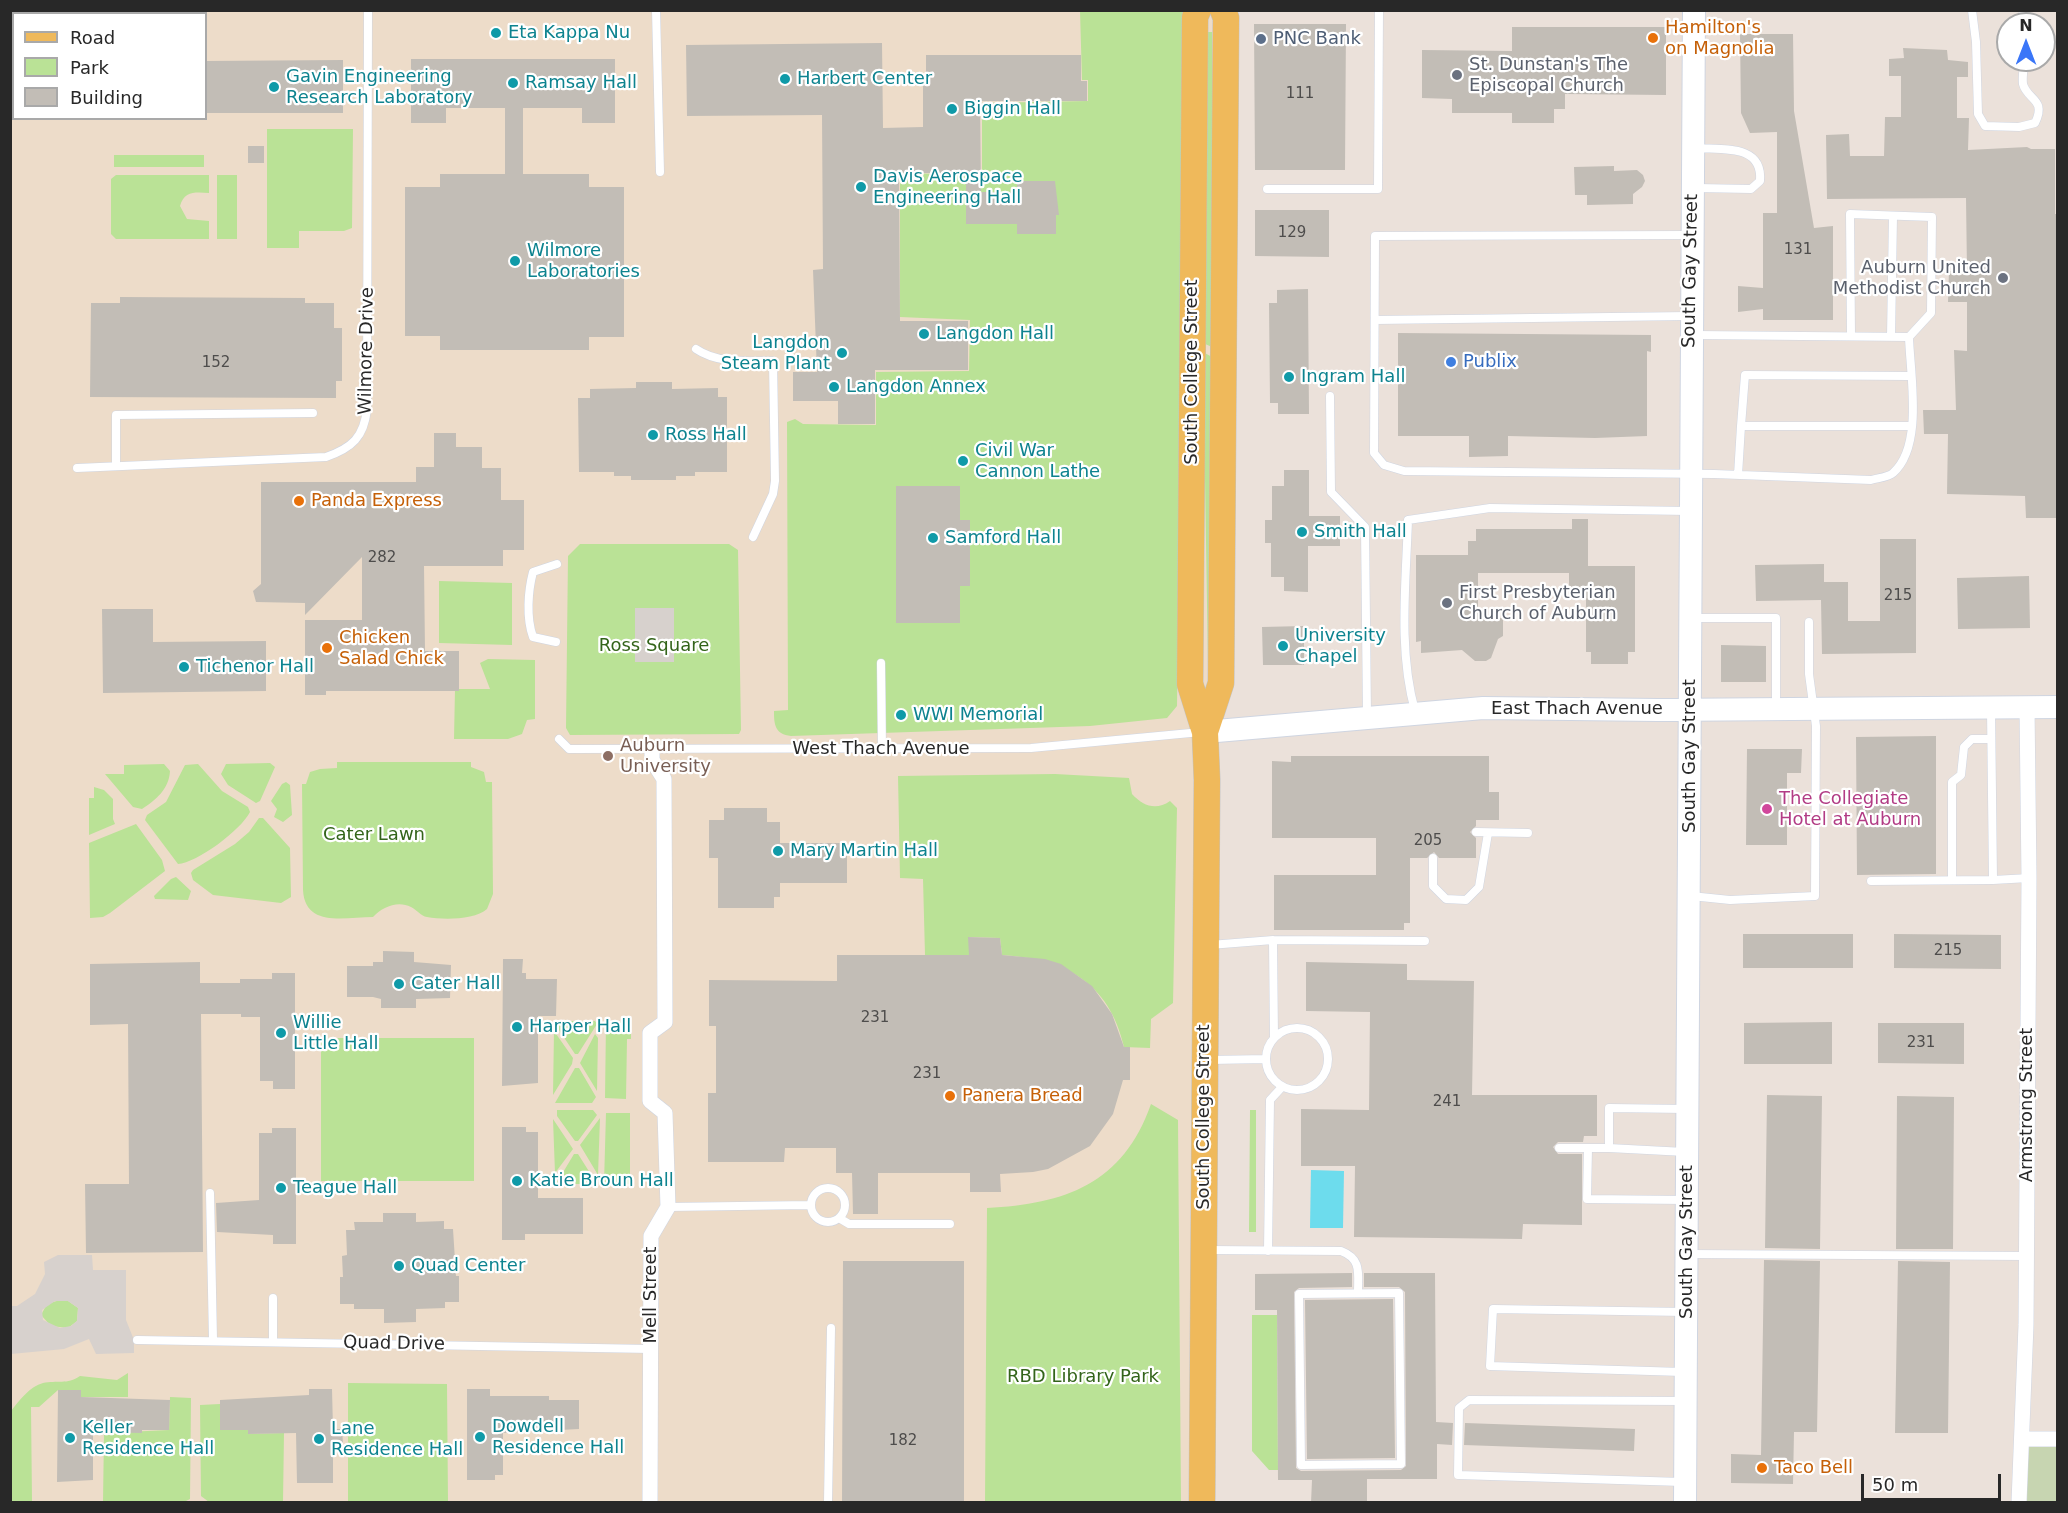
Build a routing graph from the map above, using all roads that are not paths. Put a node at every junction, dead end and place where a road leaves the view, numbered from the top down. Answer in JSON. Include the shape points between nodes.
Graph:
{"nodes":[{"id":1,"x":368,"y":10,"type":"edge"},
{"id":2,"x":656,"y":10,"type":"edge"},
{"id":3,"x":1198,"y":10,"type":"edge"},
{"id":4,"x":1223,"y":10,"type":"edge"},
{"id":5,"x":1379,"y":10,"type":"edge"},
{"id":6,"x":1694,"y":10,"type":"edge"},
{"id":7,"x":1972,"y":10,"type":"edge"},
{"id":8,"x":2024,"y":72,"type":"edge"},
{"id":9,"x":1693,"y":148,"type":"junction"},
{"id":10,"x":660,"y":172,"type":"dead end"},
{"id":11,"x":1692,"y":188,"type":"junction"},
{"id":12,"x":1267,"y":189,"type":"dead end"},
{"id":13,"x":1893,"y":216,"type":"junction"},
{"id":14,"x":1692,"y":235,"type":"junction"},
{"id":15,"x":1375,"y":320,"type":"junction"},
{"id":16,"x":1690,"y":326,"type":"junction"},
{"id":17,"x":1851,"y":336,"type":"junction"},
{"id":18,"x":1891,"y":337,"type":"junction"},
{"id":19,"x":1909,"y":337,"type":"junction"},
{"id":20,"x":696,"y":349,"type":"dead end"},
{"id":21,"x":1910,"y":376,"type":"junction"},
{"id":22,"x":1330,"y":396,"type":"dead end"},
{"id":23,"x":313,"y":413,"type":"dead end"},
{"id":24,"x":1741,"y":426,"type":"junction"},
{"id":25,"x":1912,"y":426,"type":"junction"},
{"id":26,"x":116,"y":466,"type":"junction"},
{"id":27,"x":76,"y":468,"type":"dead end"},
{"id":28,"x":1691,"y":473,"type":"junction"},
{"id":29,"x":1738,"y":475,"type":"junction"},
{"id":30,"x":1691,"y":511,"type":"junction"},
{"id":31,"x":753,"y":537,"type":"dead end"},
{"id":32,"x":557,"y":564,"type":"dead end"},
{"id":33,"x":1690,"y":618,"type":"junction"},
{"id":34,"x":1809,"y":622,"type":"dead end"},
{"id":35,"x":556,"y":642,"type":"dead end"},
{"id":36,"x":880,"y":663,"type":"dead end"},
{"id":37,"x":2058,"y":706,"type":"edge"},
{"id":38,"x":1991,"y":707,"type":"junction"},
{"id":39,"x":2027,"y":707,"type":"junction"},
{"id":40,"x":1815,"y":708,"type":"junction"},
{"id":41,"x":1690,"y":709,"type":"junction"},
{"id":42,"x":1776,"y":709,"type":"junction"},
{"id":43,"x":1415,"y":713,"type":"junction"},
{"id":44,"x":1367,"y":717,"type":"junction"},
{"id":45,"x":1205,"y":732,"type":"junction"},
{"id":46,"x":1991,"y":739,"type":"junction"},
{"id":47,"x":559,"y":740,"type":"dead end"},
{"id":48,"x":652,"y":749,"type":"junction"},
{"id":49,"x":882,"y":750,"type":"junction"},
{"id":50,"x":1476,"y":832,"type":"dead end"},
{"id":51,"x":1488,"y":833,"type":"junction"},
{"id":52,"x":1528,"y":833,"type":"dead end"},
{"id":53,"x":1434,"y":858,"type":"dead end"},
{"id":54,"x":2029,"y":878,"type":"junction"},
{"id":55,"x":1952,"y":880,"type":"junction"},
{"id":56,"x":1993,"y":880,"type":"junction"},
{"id":57,"x":1871,"y":881,"type":"dead end"},
{"id":58,"x":1690,"y":896,"type":"junction"},
{"id":59,"x":1273,"y":940,"type":"junction"},
{"id":60,"x":1425,"y":941,"type":"dead end"},
{"id":61,"x":1206,"y":945,"type":"junction"},
{"id":62,"x":1274,"y":1038,"type":"junction"},
{"id":63,"x":1266,"y":1059,"type":"junction"},
{"id":64,"x":1205,"y":1060,"type":"junction"},
{"id":65,"x":1282,"y":1087,"type":"junction"},
{"id":66,"x":1688,"y":1109,"type":"junction"},
{"id":67,"x":1559,"y":1148,"type":"dead end"},
{"id":68,"x":1588,"y":1148,"type":"junction"},
{"id":69,"x":1609,"y":1148,"type":"junction"},
{"id":70,"x":1688,"y":1152,"type":"junction"},
{"id":71,"x":210,"y":1193,"type":"dead end"},
{"id":72,"x":1688,"y":1200,"type":"junction"},
{"id":73,"x":810,"y":1205,"type":"junction"},
{"id":74,"x":668,"y":1207,"type":"junction"},
{"id":75,"x":839,"y":1218,"type":"junction"},
{"id":76,"x":950,"y":1224,"type":"dead end"},
{"id":77,"x":1204,"y":1250,"type":"junction"},
{"id":78,"x":1268,"y":1251,"type":"junction"},
{"id":79,"x":1687,"y":1254,"type":"junction"},
{"id":80,"x":2026,"y":1256,"type":"junction"},
{"id":81,"x":1358,"y":1293,"type":"junction"},
{"id":82,"x":273,"y":1298,"type":"dead end"},
{"id":83,"x":1686,"y":1312,"type":"junction"},
{"id":84,"x":831,"y":1328,"type":"dead end"},
{"id":85,"x":137,"y":1340,"type":"dead end"},
{"id":86,"x":213,"y":1341,"type":"junction"},
{"id":87,"x":273,"y":1341,"type":"junction"},
{"id":88,"x":651,"y":1348,"type":"junction"},
{"id":89,"x":1686,"y":1372,"type":"junction"},
{"id":90,"x":1685,"y":1401,"type":"junction"},
{"id":91,"x":2022,"y":1439,"type":"junction"},
{"id":92,"x":2058,"y":1439,"type":"edge"},
{"id":93,"x":1685,"y":1492,"type":"edge"},
{"id":94,"x":650,"y":1503,"type":"edge"},
{"id":95,"x":828,"y":1503,"type":"edge"},
{"id":96,"x":1202,"y":1503,"type":"edge"},
{"id":97,"x":2019,"y":1503,"type":"edge"}],
"edges":[{"from":1,"to":26,"type":"lane","name":"Wilmore Drive","via":[[365,425],[358,440],[344,451],[326,457]]},
{"from":2,"to":10,"type":"lane"},
{"from":3,"to":45,"type":"main road","name":"South College Street","via":[[1194,53],[1190,684]]},
{"from":4,"to":45,"type":"main road","name":"South College Street","via":[[1226,18],[1221,683]]},
{"from":5,"to":12,"type":"lane","via":[[1378,189]]},
{"from":6,"to":9,"type":"street","name":"South Gay Street"},
{"from":7,"to":8,"type":"lane","via":[[1978,114],[1985,126],[2019,127],[2035,123],[2038,105],[2023,84]]},
{"from":9,"to":11,"type":"street","name":"South Gay Street"},
{"from":9,"to":11,"type":"lane","via":[[1744,151],[1754,156],[1761,169],[1760,181],[1751,189]]},
{"from":11,"to":14,"type":"street","name":"South Gay Street"},
{"from":13,"to":17,"type":"lane","via":[[1850,214]]},
{"from":13,"to":18,"type":"lane"},
{"from":13,"to":19,"type":"lane","via":[[1932,217],[1932,313]]},
{"from":14,"to":15,"type":"lane","via":[[1375,236]]},
{"from":14,"to":16,"type":"street","name":"South Gay Street"},
{"from":15,"to":16,"type":"lane"},
{"from":15,"to":28,"type":"lane","via":[[1374,453],[1384,465],[1427,472]]},
{"from":16,"to":17,"type":"lane"},
{"from":16,"to":28,"type":"street","name":"South Gay Street"},
{"from":17,"to":18,"type":"lane"},
{"from":18,"to":19,"type":"lane"},
{"from":19,"to":21,"type":"lane"},
{"from":20,"to":31,"type":"lane","via":[[729,361],[773,361],[775,481]]},
{"from":21,"to":24,"type":"lane","via":[[1745,375]]},
{"from":21,"to":25,"type":"lane"},
{"from":22,"to":44,"type":"lane","via":[[1331,492],[1365,527]]},
{"from":23,"to":26,"type":"lane","via":[[116,415]]},
{"from":24,"to":25,"type":"lane"},
{"from":24,"to":29,"type":"lane"},
{"from":25,"to":29,"type":"lane","via":[[1913,439],[1892,475],[1871,480]]},
{"from":26,"to":27,"type":"lane","name":"Wilmore Drive"},
{"from":28,"to":29,"type":"lane"},
{"from":28,"to":30,"type":"street","name":"South Gay Street"},
{"from":30,"to":33,"type":"street","name":"South Gay Street"},
{"from":30,"to":43,"type":"lane","via":[[1490,508],[1408,520],[1405,650]]},
{"from":32,"to":35,"type":"lane","via":[[533,572],[529,602],[533,637]]},
{"from":33,"to":41,"type":"street","name":"South Gay Street"},
{"from":33,"to":42,"type":"lane","via":[[1776,618]]},
{"from":34,"to":40,"type":"lane","via":[[1809,674]]},
{"from":36,"to":49,"type":"lane"},
{"from":37,"to":39,"type":"street","name":"East Thach Avenue"},
{"from":38,"to":39,"type":"street","name":"East Thach Avenue"},
{"from":38,"to":40,"type":"street","name":"East Thach Avenue"},
{"from":38,"to":46,"type":"lane"},
{"from":39,"to":54,"type":"street","name":"Armstrong Street"},
{"from":40,"to":42,"type":"street","name":"East Thach Avenue"},
{"from":40,"to":58,"type":"lane","via":[[1815,896],[1730,900]]},
{"from":41,"to":42,"type":"street","name":"East Thach Avenue"},
{"from":41,"to":43,"type":"street","name":"East Thach Avenue","via":[[1483,708]]},
{"from":41,"to":58,"type":"street","name":"South Gay Street"},
{"from":43,"to":44,"type":"street","name":"East Thach Avenue"},
{"from":44,"to":45,"type":"street","name":"East Thach Avenue"},
{"from":45,"to":49,"type":"lane","name":"West Thach Avenue","via":[[1031,748]]},
{"from":45,"to":61,"type":"main road","name":"South College Street"},
{"from":46,"to":55,"type":"lane","via":[[1972,739],[1964,747],[1960,775],[1952,782]]},
{"from":46,"to":56,"type":"lane"},
{"from":47,"to":48,"type":"lane","name":"West Thach Avenue","via":[[569,749]]},
{"from":48,"to":49,"type":"lane","name":"West Thach Avenue"},
{"from":48,"to":74,"type":"street","via":[[652,760],[664,779],[665,947],[664,1022],[650,1033],[650,1101],[665,1113]]},
{"from":50,"to":51,"type":"lane"},
{"from":51,"to":52,"type":"lane"},
{"from":51,"to":53,"type":"lane","via":[[1479,887],[1466,900],[1446,899],[1433,886]]},
{"from":54,"to":56,"type":"lane"},
{"from":54,"to":80,"type":"street","name":"Armstrong Street"},
{"from":55,"to":56,"type":"lane"},
{"from":55,"to":57,"type":"lane"},
{"from":58,"to":66,"type":"street","name":"South Gay Street"},
{"from":59,"to":60,"type":"lane"},
{"from":59,"to":61,"type":"lane"},
{"from":59,"to":62,"type":"lane"},
{"from":61,"to":64,"type":"main road","name":"South College Street"},
{"from":62,"to":63,"type":"lane"},
{"from":62,"to":65,"type":"lane","via":[[1296,1028],[1309,1030],[1320,1037],[1329,1060],[1318,1083],[1294,1091]]},
{"from":63,"to":64,"type":"lane"},
{"from":63,"to":65,"type":"lane","via":[[1273,1080]]},
{"from":64,"to":77,"type":"main road","name":"South College Street"},
{"from":65,"to":78,"type":"lane","via":[[1270,1100]]},
{"from":66,"to":69,"type":"lane","via":[[1609,1108]]},
{"from":66,"to":70,"type":"street","name":"South Gay Street"},
{"from":67,"to":68,"type":"lane"},
{"from":68,"to":69,"type":"lane"},
{"from":68,"to":72,"type":"lane","via":[[1587,1199]]},
{"from":69,"to":70,"type":"lane"},
{"from":70,"to":72,"type":"street","name":"South Gay Street"},
{"from":71,"to":86,"type":"lane"},
{"from":72,"to":79,"type":"street","name":"South Gay Street"},
{"from":73,"to":74,"type":"lane"},
{"from":73,"to":75,"type":"lane","via":[[818,1219],[828,1222]]},
{"from":73,"to":75,"type":"lane","via":[[819,1190],[835,1189],[845,1203]]},
{"from":74,"to":88,"type":"street","name":"Mell Street","via":[[651,1236]]},
{"from":75,"to":76,"type":"lane","via":[[849,1224]]},
{"from":77,"to":78,"type":"lane"},
{"from":77,"to":96,"type":"main road","name":"South College Street"},
{"from":78,"to":81,"type":"lane","via":[[1341,1251],[1353,1256],[1358,1263]]},
{"from":79,"to":80,"type":"lane"},
{"from":79,"to":83,"type":"street","name":"South Gay Street"},
{"from":80,"to":91,"type":"street","name":"Armstrong Street"},
{"from":81,"to":81,"type":"lane","via":[[1299,1293],[1301,1465],[1401,1464],[1399,1293]]},
{"from":82,"to":87,"type":"lane"},
{"from":83,"to":89,"type":"street","name":"South Gay Street"},
{"from":83,"to":89,"type":"lane","via":[[1493,1309],[1490,1365]]},
{"from":84,"to":95,"type":"lane"},
{"from":85,"to":86,"type":"lane","name":"Quad Drive"},
{"from":86,"to":87,"type":"lane","name":"Quad Drive"},
{"from":87,"to":88,"type":"lane","name":"Quad Drive"},
{"from":88,"to":94,"type":"street","name":"Mell Street"},
{"from":89,"to":90,"type":"street","name":"South Gay Street"},
{"from":90,"to":93,"type":"street","name":"South Gay Street"},
{"from":90,"to":93,"type":"lane","via":[[1469,1400],[1459,1408],[1458,1475]]},
{"from":91,"to":92,"type":"street"},
{"from":91,"to":97,"type":"street","name":"Armstrong Street"}]}
